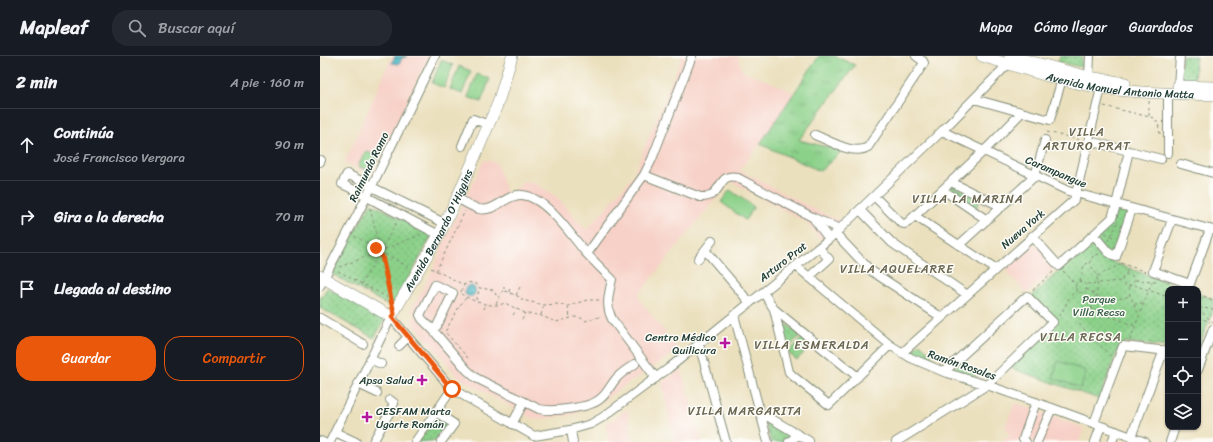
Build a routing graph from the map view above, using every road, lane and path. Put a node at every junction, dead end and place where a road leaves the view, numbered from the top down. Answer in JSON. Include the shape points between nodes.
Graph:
{"nodes":[{"id":1,"x":435,"y":56,"type":"edge"},
{"id":2,"x":512,"y":56,"type":"edge"},
{"id":3,"x":692,"y":56,"type":"edge"},
{"id":4,"x":916,"y":56,"type":"edge"},
{"id":5,"x":982,"y":56,"type":"edge"},
{"id":6,"x":1090,"y":56,"type":"edge"},
{"id":7,"x":1180,"y":56,"type":"edge"},
{"id":8,"x":1011,"y":59,"type":"edge"},
{"id":9,"x":1036,"y":59,"type":"edge"},
{"id":10,"x":1089,"y":77,"type":"junction"},
{"id":11,"x":1062,"y":79,"type":"junction"},
{"id":12,"x":1178,"y":86,"type":"junction"},
{"id":13,"x":1213,"y":87,"type":"edge"},
{"id":14,"x":1101,"y":88,"type":"junction"},
{"id":15,"x":1149,"y":92,"type":"junction"},
{"id":16,"x":1168,"y":93,"type":"junction"},
{"id":17,"x":1213,"y":95,"type":"edge"},
{"id":18,"x":974,"y":99,"type":"junction"},
{"id":19,"x":1097,"y":104,"type":"junction"},
{"id":20,"x":1022,"y":112,"type":"junction"},
{"id":21,"x":1149,"y":117,"type":"junction"},
{"id":22,"x":489,"y":125,"type":"junction"},
{"id":23,"x":942,"y":131,"type":"junction"},
{"id":24,"x":815,"y":135,"type":"dead end"},
{"id":25,"x":1160,"y":135,"type":"dead end"},
{"id":26,"x":1045,"y":140,"type":"joint"},
{"id":27,"x":1089,"y":141,"type":"junction"},
{"id":28,"x":462,"y":146,"type":"dead end"},
{"id":29,"x":984,"y":151,"type":"junction"},
{"id":30,"x":1129,"y":151,"type":"junction"},
{"id":31,"x":1181,"y":164,"type":"dead end"},
{"id":32,"x":1213,"y":173,"type":"edge"},
{"id":33,"x":644,"y":175,"type":"junction"},
{"id":34,"x":1035,"y":176,"type":"junction"},
{"id":35,"x":951,"y":182,"type":"junction"},
{"id":36,"x":372,"y":186,"type":"junction"},
{"id":37,"x":943,"y":190,"type":"junction"},
{"id":38,"x":1076,"y":194,"type":"junction"},
{"id":39,"x":367,"y":196,"type":"junction"},
{"id":40,"x":874,"y":196,"type":"junction"},
{"id":41,"x":457,"y":198,"type":"junction"},
{"id":42,"x":406,"y":204,"type":"junction"},
{"id":43,"x":1116,"y":205,"type":"junction"},
{"id":44,"x":468,"y":207,"type":"dead end"},
{"id":45,"x":1002,"y":207,"type":"junction"},
{"id":46,"x":1132,"y":209,"type":"junction"},
{"id":47,"x":860,"y":210,"type":"junction"},
{"id":48,"x":401,"y":214,"type":"junction"},
{"id":49,"x":915,"y":216,"type":"junction"},
{"id":50,"x":814,"y":218,"type":"junction"},
{"id":51,"x":987,"y":220,"type":"junction"},
{"id":52,"x":1172,"y":220,"type":"junction"},
{"id":53,"x":1119,"y":222,"type":"dead end"},
{"id":54,"x":444,"y":223,"type":"junction"},
{"id":55,"x":1211,"y":230,"type":"edge"},
{"id":56,"x":348,"y":233,"type":"junction"},
{"id":57,"x":435,"y":233,"type":"junction"},
{"id":58,"x":1097,"y":233,"type":"junction"},
{"id":59,"x":835,"y":234,"type":"junction"},
{"id":60,"x":1032,"y":236,"type":"junction"},
{"id":61,"x":1111,"y":236,"type":"junction"},
{"id":62,"x":712,"y":242,"type":"dead end"},
{"id":63,"x":1121,"y":242,"type":"junction"},
{"id":64,"x":959,"y":245,"type":"junction"},
{"id":65,"x":379,"y":246,"type":"junction"},
{"id":66,"x":383,"y":247,"type":"junction"},
{"id":67,"x":376,"y":248,"type":"junction"},
{"id":68,"x":819,"y":248,"type":"junction"},
{"id":69,"x":1105,"y":248,"type":"junction"},
{"id":70,"x":385,"y":249,"type":"junction"},
{"id":71,"x":705,"y":250,"type":"junction"},
{"id":72,"x":376,"y":253,"type":"junction"},
{"id":73,"x":385,"y":254,"type":"junction"},
{"id":74,"x":587,"y":254,"type":"junction"},
{"id":75,"x":378,"y":255,"type":"junction"},
{"id":76,"x":382,"y":256,"type":"junction"},
{"id":77,"x":698,"y":259,"type":"dead end"},
{"id":78,"x":1090,"y":262,"type":"junction"},
{"id":79,"x":1123,"y":264,"type":"dead end"},
{"id":80,"x":796,"y":266,"type":"junction"},
{"id":81,"x":1059,"y":266,"type":"junction"},
{"id":82,"x":1129,"y":266,"type":"dead end"},
{"id":83,"x":420,"y":267,"type":"junction"},
{"id":84,"x":995,"y":269,"type":"junction"},
{"id":85,"x":436,"y":271,"type":"junction"},
{"id":86,"x":1126,"y":274,"type":"junction"},
{"id":87,"x":1097,"y":276,"type":"junction"},
{"id":88,"x":809,"y":277,"type":"junction"},
{"id":89,"x":322,"y":280,"type":"edge"},
{"id":90,"x":1122,"y":280,"type":"junction"},
{"id":91,"x":1135,"y":280,"type":"junction"},
{"id":92,"x":1080,"y":281,"type":"junction"},
{"id":93,"x":1158,"y":281,"type":"dead end"},
{"id":94,"x":1077,"y":283,"type":"junction"},
{"id":95,"x":1097,"y":283,"type":"junction"},
{"id":96,"x":361,"y":284,"type":"junction"},
{"id":97,"x":1086,"y":284,"type":"junction"},
{"id":98,"x":1133,"y":284,"type":"junction"},
{"id":99,"x":464,"y":285,"type":"junction"},
{"id":100,"x":504,"y":286,"type":"dead end"},
{"id":101,"x":1129,"y":286,"type":"junction"},
{"id":102,"x":520,"y":287,"type":"dead end"},
{"id":103,"x":480,"y":288,"type":"junction"},
{"id":104,"x":510,"y":288,"type":"dead end"},
{"id":105,"x":504,"y":290,"type":"junction"},
{"id":106,"x":1077,"y":290,"type":"junction"},
{"id":107,"x":1086,"y":290,"type":"junction"},
{"id":108,"x":509,"y":292,"type":"junction"},
{"id":109,"x":763,"y":292,"type":"junction"},
{"id":110,"x":501,"y":294,"type":"junction"},
{"id":111,"x":966,"y":294,"type":"junction"},
{"id":112,"x":516,"y":295,"type":"junction"},
{"id":113,"x":1027,"y":296,"type":"junction"},
{"id":114,"x":1096,"y":296,"type":"junction"},
{"id":115,"x":1130,"y":296,"type":"junction"},
{"id":116,"x":1165,"y":296,"type":"edge"},
{"id":117,"x":1202,"y":296,"type":"joint"},
{"id":118,"x":466,"y":297,"type":"junction"},
{"id":119,"x":387,"y":298,"type":"junction"},
{"id":120,"x":494,"y":299,"type":"dead end"},
{"id":121,"x":1201,"y":299,"type":"edge"},
{"id":122,"x":498,"y":300,"type":"junction"},
{"id":123,"x":603,"y":300,"type":"dead end"},
{"id":124,"x":1213,"y":300,"type":"edge"},
{"id":125,"x":476,"y":301,"type":"junction"},
{"id":126,"x":750,"y":303,"type":"junction"},
{"id":127,"x":1144,"y":303,"type":"dead end"},
{"id":128,"x":486,"y":304,"type":"junction"},
{"id":129,"x":1134,"y":304,"type":"junction"},
{"id":130,"x":460,"y":305,"type":"junction"},
{"id":131,"x":496,"y":305,"type":"junction"},
{"id":132,"x":544,"y":305,"type":"junction"},
{"id":133,"x":568,"y":306,"type":"junction"},
{"id":134,"x":463,"y":307,"type":"dead end"},
{"id":135,"x":1201,"y":308,"type":"edge"},
{"id":136,"x":484,"y":309,"type":"dead end"},
{"id":137,"x":516,"y":309,"type":"junction"},
{"id":138,"x":774,"y":309,"type":"junction"},
{"id":139,"x":1091,"y":309,"type":"junction"},
{"id":140,"x":1213,"y":309,"type":"edge"},
{"id":141,"x":380,"y":310,"type":"junction"},
{"id":142,"x":1201,"y":312,"type":"edge"},
{"id":143,"x":525,"y":313,"type":"junction"},
{"id":144,"x":513,"y":315,"type":"dead end"},
{"id":145,"x":734,"y":315,"type":"junction"},
{"id":146,"x":1139,"y":315,"type":"dead end"},
{"id":147,"x":540,"y":316,"type":"junction"},
{"id":148,"x":604,"y":316,"type":"dead end"},
{"id":149,"x":392,"y":317,"type":"junction"},
{"id":150,"x":941,"y":317,"type":"junction"},
{"id":151,"x":320,"y":318,"type":"edge"},
{"id":152,"x":571,"y":318,"type":"junction"},
{"id":153,"x":1201,"y":319,"type":"edge"},
{"id":154,"x":522,"y":320,"type":"dead end"},
{"id":155,"x":1053,"y":322,"type":"junction"},
{"id":156,"x":1135,"y":326,"type":"dead end"},
{"id":157,"x":1213,"y":327,"type":"edge"},
{"id":158,"x":433,"y":330,"type":"junction"},
{"id":159,"x":446,"y":330,"type":"dead end"},
{"id":160,"x":408,"y":337,"type":"junction"},
{"id":161,"x":363,"y":344,"type":"dead end"},
{"id":162,"x":699,"y":344,"type":"junction"},
{"id":163,"x":890,"y":345,"type":"junction"},
{"id":164,"x":399,"y":346,"type":"dead end"},
{"id":165,"x":1165,"y":351,"type":"edge"},
{"id":166,"x":902,"y":353,"type":"junction"},
{"id":167,"x":1165,"y":353,"type":"edge"},
{"id":168,"x":1201,"y":354,"type":"edge"},
{"id":169,"x":370,"y":359,"type":"junction"},
{"id":170,"x":1114,"y":359,"type":"dead end"},
{"id":171,"x":380,"y":364,"type":"dead end"},
{"id":172,"x":635,"y":364,"type":"dead end"},
{"id":173,"x":944,"y":372,"type":"junction"},
{"id":174,"x":858,"y":377,"type":"junction"},
{"id":175,"x":656,"y":378,"type":"junction"},
{"id":176,"x":358,"y":384,"type":"junction"},
{"id":177,"x":987,"y":385,"type":"junction"},
{"id":178,"x":452,"y":389,"type":"junction"},
{"id":179,"x":377,"y":393,"type":"dead end"},
{"id":180,"x":390,"y":400,"type":"dead end"},
{"id":181,"x":524,"y":402,"type":"junction"},
{"id":182,"x":1036,"y":402,"type":"junction"},
{"id":183,"x":1052,"y":408,"type":"junction"},
{"id":184,"x":436,"y":412,"type":"junction"},
{"id":185,"x":760,"y":412,"type":"junction"},
{"id":186,"x":512,"y":424,"type":"junction"},
{"id":187,"x":1098,"y":424,"type":"junction"},
{"id":188,"x":571,"y":430,"type":"junction"},
{"id":189,"x":1175,"y":430,"type":"edge"},
{"id":190,"x":1116,"y":431,"type":"junction"},
{"id":191,"x":335,"y":432,"type":"junction"},
{"id":192,"x":798,"y":435,"type":"junction"},
{"id":193,"x":1128,"y":438,"type":"edge"},
{"id":194,"x":532,"y":439,"type":"edge"},
{"id":195,"x":809,"y":441,"type":"edge"},
{"id":196,"x":330,"y":442,"type":"edge"},
{"id":197,"x":356,"y":442,"type":"edge"},
{"id":198,"x":373,"y":442,"type":"edge"},
{"id":199,"x":415,"y":442,"type":"edge"},
{"id":200,"x":441,"y":442,"type":"edge"},
{"id":201,"x":573,"y":442,"type":"edge"},
{"id":202,"x":726,"y":442,"type":"edge"},
{"id":203,"x":768,"y":442,"type":"edge"},
{"id":204,"x":789,"y":442,"type":"edge"},
{"id":205,"x":896,"y":442,"type":"edge"},
{"id":206,"x":1026,"y":442,"type":"edge"},
{"id":207,"x":1037,"y":442,"type":"edge"},
{"id":208,"x":1095,"y":442,"type":"edge"},
{"id":209,"x":1112,"y":442,"type":"edge"},
{"id":210,"x":1146,"y":442,"type":"edge"},
{"id":211,"x":1170,"y":442,"type":"edge"}],
"edges":[{"from":1,"to":36,"type":"street","name":"Raimundo Romo"},
{"from":2,"to":22,"type":"main road","name":"Avenida Bernardo O'Higgins"},
{"from":3,"to":33,"type":"street"},
{"from":4,"to":24,"type":"street","via":[[924,64],[868,147],[857,151]]},
{"from":5,"to":8,"type":"main road","name":"Avenida Manuel Antonio Matta"},
{"from":6,"to":10,"type":"street"},
{"from":7,"to":12,"type":"street"},
{"from":8,"to":9,"type":"main road","name":"Avenida Manuel Antonio Matta"},
{"from":8,"to":11,"type":"main road","name":"Avenida Manuel Antonio Matta"},
{"from":8,"to":18,"type":"street","name":"Arturo Prat"},
{"from":9,"to":10,"type":"main road","name":"Avenida Manuel Antonio Matta"},
{"from":10,"to":12,"type":"main road","name":"Avenida Manuel Antonio Matta","via":[[1134,84]]},
{"from":11,"to":14,"type":"main road","name":"Avenida Manuel Antonio Matta"},
{"from":11,"to":20,"type":"street","via":[[1050,120]]},
{"from":12,"to":13,"type":"main road","name":"Avenida Manuel Antonio Matta"},
{"from":14,"to":15,"type":"main road","name":"Avenida Manuel Antonio Matta"},
{"from":14,"to":19,"type":"street","name":"Nueva York"},
{"from":15,"to":16,"type":"main road","name":"Avenida Manuel Antonio Matta"},
{"from":15,"to":21,"type":"path"},
{"from":16,"to":17,"type":"main road","name":"Avenida Manuel Antonio Matta"},
{"from":16,"to":30,"type":"street","via":[[1164,156]]},
{"from":18,"to":20,"type":"street"},
{"from":18,"to":23,"type":"street","name":"Arturo Prat"},
{"from":19,"to":21,"type":"path"},
{"from":19,"to":27,"type":"street","name":"Nueva York"},
{"from":20,"to":29,"type":"street"},
{"from":21,"to":25,"type":"path","via":[[1158,123]]},
{"from":22,"to":28,"type":"street","via":[[473,119]]},
{"from":22,"to":41,"type":"main road","name":"Avenida Bernardo O'Higgins"},
{"from":23,"to":29,"type":"street","name":"Carampangue"},
{"from":23,"to":40,"type":"street","name":"Arturo Prat"},
{"from":26,"to":27,"type":"path","via":[[1047,132]]},
{"from":26,"to":34,"type":"street"},
{"from":27,"to":30,"type":"street"},
{"from":27,"to":38,"type":"street","name":"Nueva York"},
{"from":29,"to":34,"type":"street","name":"Carampangue"},
{"from":29,"to":35,"type":"street"},
{"from":30,"to":43,"type":"street"},
{"from":31,"to":32,"type":"street"},
{"from":33,"to":50,"type":"street","via":[[700,197],[714,194],[727,177],[736,177]]},
{"from":33,"to":74,"type":"street"},
{"from":34,"to":38,"type":"street","name":"Carampangue"},
{"from":34,"to":45,"type":"street"},
{"from":35,"to":37,"type":"street"},
{"from":35,"to":45,"type":"street"},
{"from":36,"to":39,"type":"street","name":"Raimundo Romo"},
{"from":36,"to":39,"type":"street","via":[[347,174],[342,184]]},
{"from":36,"to":42,"type":"street"},
{"from":37,"to":49,"type":"street"},
{"from":37,"to":51,"type":"street"},
{"from":38,"to":43,"type":"street","name":"Carampangue"},
{"from":38,"to":60,"type":"street","name":"Nueva York","via":[[1072,201]]},
{"from":39,"to":48,"type":"street"},
{"from":39,"to":56,"type":"street","name":"Raimundo Romo"},
{"from":39,"to":65,"type":"path"},
{"from":40,"to":47,"type":"street","name":"Arturo Prat"},
{"from":40,"to":49,"type":"street","via":[[902,224]]},
{"from":41,"to":54,"type":"main road","name":"Avenida Bernardo O'Higgins"},
{"from":41,"to":74,"type":"street","via":[[480,209],[493,207],[520,194],[528,196],[552,213]]},
{"from":42,"to":48,"type":"street"},
{"from":42,"to":54,"type":"street"},
{"from":43,"to":46,"type":"street","name":"Carampangue"},
{"from":43,"to":58,"type":"street","via":[[1112,218]]},
{"from":44,"to":85,"type":"path"},
{"from":45,"to":51,"type":"street"},
{"from":46,"to":52,"type":"street","name":"Carampangue"},
{"from":46,"to":63,"type":"street"},
{"from":47,"to":59,"type":"street","name":"Arturo Prat"},
{"from":47,"to":111,"type":"street","via":[[892,244]]},
{"from":48,"to":57,"type":"street"},
{"from":48,"to":66,"type":"path"},
{"from":49,"to":64,"type":"street"},
{"from":50,"to":59,"type":"street"},
{"from":50,"to":59,"type":"street"},
{"from":51,"to":64,"type":"street"},
{"from":52,"to":55,"type":"street","name":"Carampangue"},
{"from":52,"to":55,"type":"street","via":[[1153,270],[1190,284]]},
{"from":53,"to":61,"type":"path"},
{"from":54,"to":57,"type":"main road","name":"Avenida Bernardo O'Higgins"},
{"from":56,"to":67,"type":"path"},
{"from":56,"to":89,"type":"street","name":"Raimundo Romo"},
{"from":57,"to":70,"type":"path"},
{"from":57,"to":83,"type":"main road","name":"Avenida Bernardo O'Higgins"},
{"from":58,"to":61,"type":"path"},
{"from":58,"to":69,"type":"street"},
{"from":58,"to":81,"type":"street"},
{"from":59,"to":68,"type":"street","name":"Arturo Prat"},
{"from":59,"to":150,"type":"street","via":[[870,270]]},
{"from":60,"to":81,"type":"street"},
{"from":60,"to":84,"type":"street","name":"Nueva York"},
{"from":61,"to":63,"type":"path"},
{"from":61,"to":69,"type":"path"},
{"from":62,"to":71,"type":"street"},
{"from":63,"to":69,"type":"street","via":[[1116,257]]},
{"from":64,"to":84,"type":"street"},
{"from":65,"to":66,"type":"path"},
{"from":65,"to":67,"type":"path"},
{"from":66,"to":70,"type":"path"},
{"from":67,"to":72,"type":"path"},
{"from":68,"to":80,"type":"street","name":"Arturo Prat"},
{"from":68,"to":88,"type":"street","via":[[829,259]]},
{"from":69,"to":78,"type":"path","via":[[1102,254],[1093,256]]},
{"from":70,"to":73,"type":"path"},
{"from":71,"to":77,"type":"street"},
{"from":71,"to":126,"type":"street"},
{"from":72,"to":75,"type":"path"},
{"from":72,"to":96,"type":"path","via":[[334,268]]},
{"from":73,"to":76,"type":"path"},
{"from":73,"to":83,"type":"path"},
{"from":74,"to":175,"type":"street","via":[[612,279],[607,307],[612,319]]},
{"from":75,"to":76,"type":"path"},
{"from":75,"to":96,"type":"path"},
{"from":76,"to":119,"type":"path","via":[[390,299]]},
{"from":78,"to":87,"type":"path"},
{"from":78,"to":92,"type":"path","via":[[1084,265]]},
{"from":79,"to":87,"type":"path"},
{"from":80,"to":88,"type":"street","name":"Ramón Rosales"},
{"from":80,"to":109,"type":"street","name":"Arturo Prat"},
{"from":81,"to":94,"type":"path"},
{"from":81,"to":113,"type":"path"},
{"from":82,"to":86,"type":"path"},
{"from":83,"to":85,"type":"path"},
{"from":83,"to":149,"type":"main road","name":"Avenida Bernardo O'Higgins"},
{"from":84,"to":111,"type":"street","name":"Nueva York"},
{"from":85,"to":99,"type":"path"},
{"from":86,"to":90,"type":"path"},
{"from":86,"to":91,"type":"path","via":[[1132,275]]},
{"from":87,"to":95,"type":"path"},
{"from":88,"to":163,"type":"street","name":"Ramón Rosales"},
{"from":89,"to":141,"type":"main road"},
{"from":90,"to":95,"type":"path"},
{"from":90,"to":101,"type":"path","via":[[1125,286]]},
{"from":91,"to":93,"type":"path"},
{"from":91,"to":98,"type":"path"},
{"from":92,"to":94,"type":"path"},
{"from":92,"to":97,"type":"path"},
{"from":94,"to":106,"type":"path"},
{"from":95,"to":97,"type":"path"},
{"from":95,"to":114,"type":"path"},
{"from":96,"to":119,"type":"path"},
{"from":97,"to":107,"type":"path"},
{"from":98,"to":101,"type":"path"},
{"from":98,"to":116,"type":"path"},
{"from":99,"to":103,"type":"path","via":[[472,282]]},
{"from":99,"to":118,"type":"path","via":[[460,294]]},
{"from":100,"to":105,"type":"path"},
{"from":101,"to":115,"type":"path"},
{"from":102,"to":112,"type":"path"},
{"from":103,"to":110,"type":"path","via":[[493,290],[496,295]]},
{"from":103,"to":125,"type":"path"},
{"from":104,"to":108,"type":"path"},
{"from":105,"to":108,"type":"path"},
{"from":105,"to":110,"type":"path"},
{"from":106,"to":107,"type":"path"},
{"from":106,"to":155,"type":"path","via":[[1069,296],[1064,310]]},
{"from":107,"to":114,"type":"path"},
{"from":108,"to":112,"type":"path"},
{"from":109,"to":126,"type":"street","name":"Arturo Prat"},
{"from":109,"to":138,"type":"street"},
{"from":110,"to":122,"type":"path"},
{"from":111,"to":150,"type":"street","name":"Nueva York"},
{"from":112,"to":132,"type":"path","via":[[522,300]]},
{"from":113,"to":155,"type":"street"},
{"from":113,"to":173,"type":"street"},
{"from":114,"to":115,"type":"path","via":[[1114,300]]},
{"from":114,"to":139,"type":"path"},
{"from":115,"to":129,"type":"path"},
{"from":117,"to":121,"type":"path"},
{"from":117,"to":124,"type":"path"},
{"from":118,"to":125,"type":"path"},
{"from":118,"to":130,"type":"path"},
{"from":119,"to":141,"type":"path"},
{"from":120,"to":122,"type":"path"},
{"from":122,"to":131,"type":"path"},
{"from":123,"to":133,"type":"path","via":[[587,300]]},
{"from":125,"to":128,"type":"path"},
{"from":126,"to":145,"type":"street","name":"Arturo Prat"},
{"from":127,"to":129,"type":"path"},
{"from":128,"to":131,"type":"path"},
{"from":128,"to":136,"type":"path"},
{"from":129,"to":146,"type":"path"},
{"from":130,"to":134,"type":"path"},
{"from":130,"to":159,"type":"path"},
{"from":131,"to":137,"type":"path","via":[[505,303]]},
{"from":132,"to":133,"type":"path"},
{"from":132,"to":147,"type":"path"},
{"from":133,"to":152,"type":"path"},
{"from":135,"to":140,"type":"path"},
{"from":137,"to":143,"type":"path"},
{"from":137,"to":144,"type":"path"},
{"from":138,"to":174,"type":"street"},
{"from":138,"to":174,"type":"street","via":[[789,372],[829,405]]},
{"from":139,"to":156,"type":"path"},
{"from":139,"to":170,"type":"path","via":[[1079,322],[1080,325]]},
{"from":141,"to":149,"type":"main road"},
{"from":142,"to":157,"type":"path"},
{"from":143,"to":147,"type":"path"},
{"from":143,"to":154,"type":"path"},
{"from":145,"to":162,"type":"street","name":"Arturo Prat"},
{"from":145,"to":185,"type":"street"},
{"from":147,"to":152,"type":"path","via":[[556,322]]},
{"from":148,"to":152,"type":"path","via":[[585,321],[581,318]]},
{"from":149,"to":160,"type":"street"},
{"from":149,"to":169,"type":"street","name":"Avenida Bernardo O'Higgins"},
{"from":150,"to":166,"type":"street","name":"Nueva York"},
{"from":151,"to":161,"type":"street"},
{"from":153,"to":157,"type":"path"},
{"from":155,"to":177,"type":"street"},
{"from":157,"to":168,"type":"street"},
{"from":158,"to":158,"type":"street","via":[[453,293],[435,285],[420,315]]},
{"from":158,"to":181,"type":"street","via":[[476,378]]},
{"from":160,"to":164,"type":"street"},
{"from":160,"to":178,"type":"street"},
{"from":162,"to":175,"type":"street","name":"Arturo Prat"},
{"from":162,"to":202,"type":"street"},
{"from":163,"to":166,"type":"street","name":"Ramón Rosales"},
{"from":163,"to":174,"type":"street"},
{"from":165,"to":187,"type":"street","via":[[1123,346]]},
{"from":166,"to":173,"type":"street","name":"Ramón Rosales"},
{"from":167,"to":193,"type":"street"},
{"from":169,"to":171,"type":"street"},
{"from":169,"to":176,"type":"street","name":"Avenida Bernardo O'Higgins"},
{"from":172,"to":181,"type":"street","via":[[615,380],[599,400],[584,406],[546,411]]},
{"from":173,"to":177,"type":"street","name":"Ramón Rosales"},
{"from":175,"to":188,"type":"street","name":"Arturo Prat","via":[[598,420],[585,427]]},
{"from":176,"to":179,"type":"street"},
{"from":176,"to":191,"type":"street","name":"Avenida Bernardo O'Higgins"},
{"from":177,"to":182,"type":"street","name":"Ramón Rosales"},
{"from":177,"to":205,"type":"street"},
{"from":178,"to":184,"type":"street"},
{"from":178,"to":186,"type":"street"},
{"from":180,"to":198,"type":"street","via":[[394,403],[393,406]]},
{"from":181,"to":186,"type":"street"},
{"from":182,"to":183,"type":"street","name":"Ramón Rosales"},
{"from":182,"to":206,"type":"street","via":[[1023,439]]},
{"from":183,"to":187,"type":"street","name":"Ramón Rosales"},
{"from":183,"to":207,"type":"street"},
{"from":184,"to":199,"type":"street"},
{"from":184,"to":200,"type":"street","via":[[454,424]]},
{"from":185,"to":192,"type":"street"},
{"from":185,"to":203,"type":"street"},
{"from":186,"to":194,"type":"street"},
{"from":187,"to":190,"type":"street","name":"Ramón Rosales"},
{"from":187,"to":208,"type":"street"},
{"from":188,"to":194,"type":"street","name":"Arturo Prat"},
{"from":188,"to":201,"type":"street"},
{"from":189,"to":211,"type":"street"},
{"from":190,"to":193,"type":"street","name":"Ramón Rosales"},
{"from":190,"to":209,"type":"street"},
{"from":191,"to":196,"type":"street","name":"Avenida Bernardo O'Higgins"},
{"from":191,"to":197,"type":"street"},
{"from":192,"to":195,"type":"street"},
{"from":192,"to":204,"type":"street"},
{"from":193,"to":210,"type":"street","name":"Ramón Rosales"}]}
